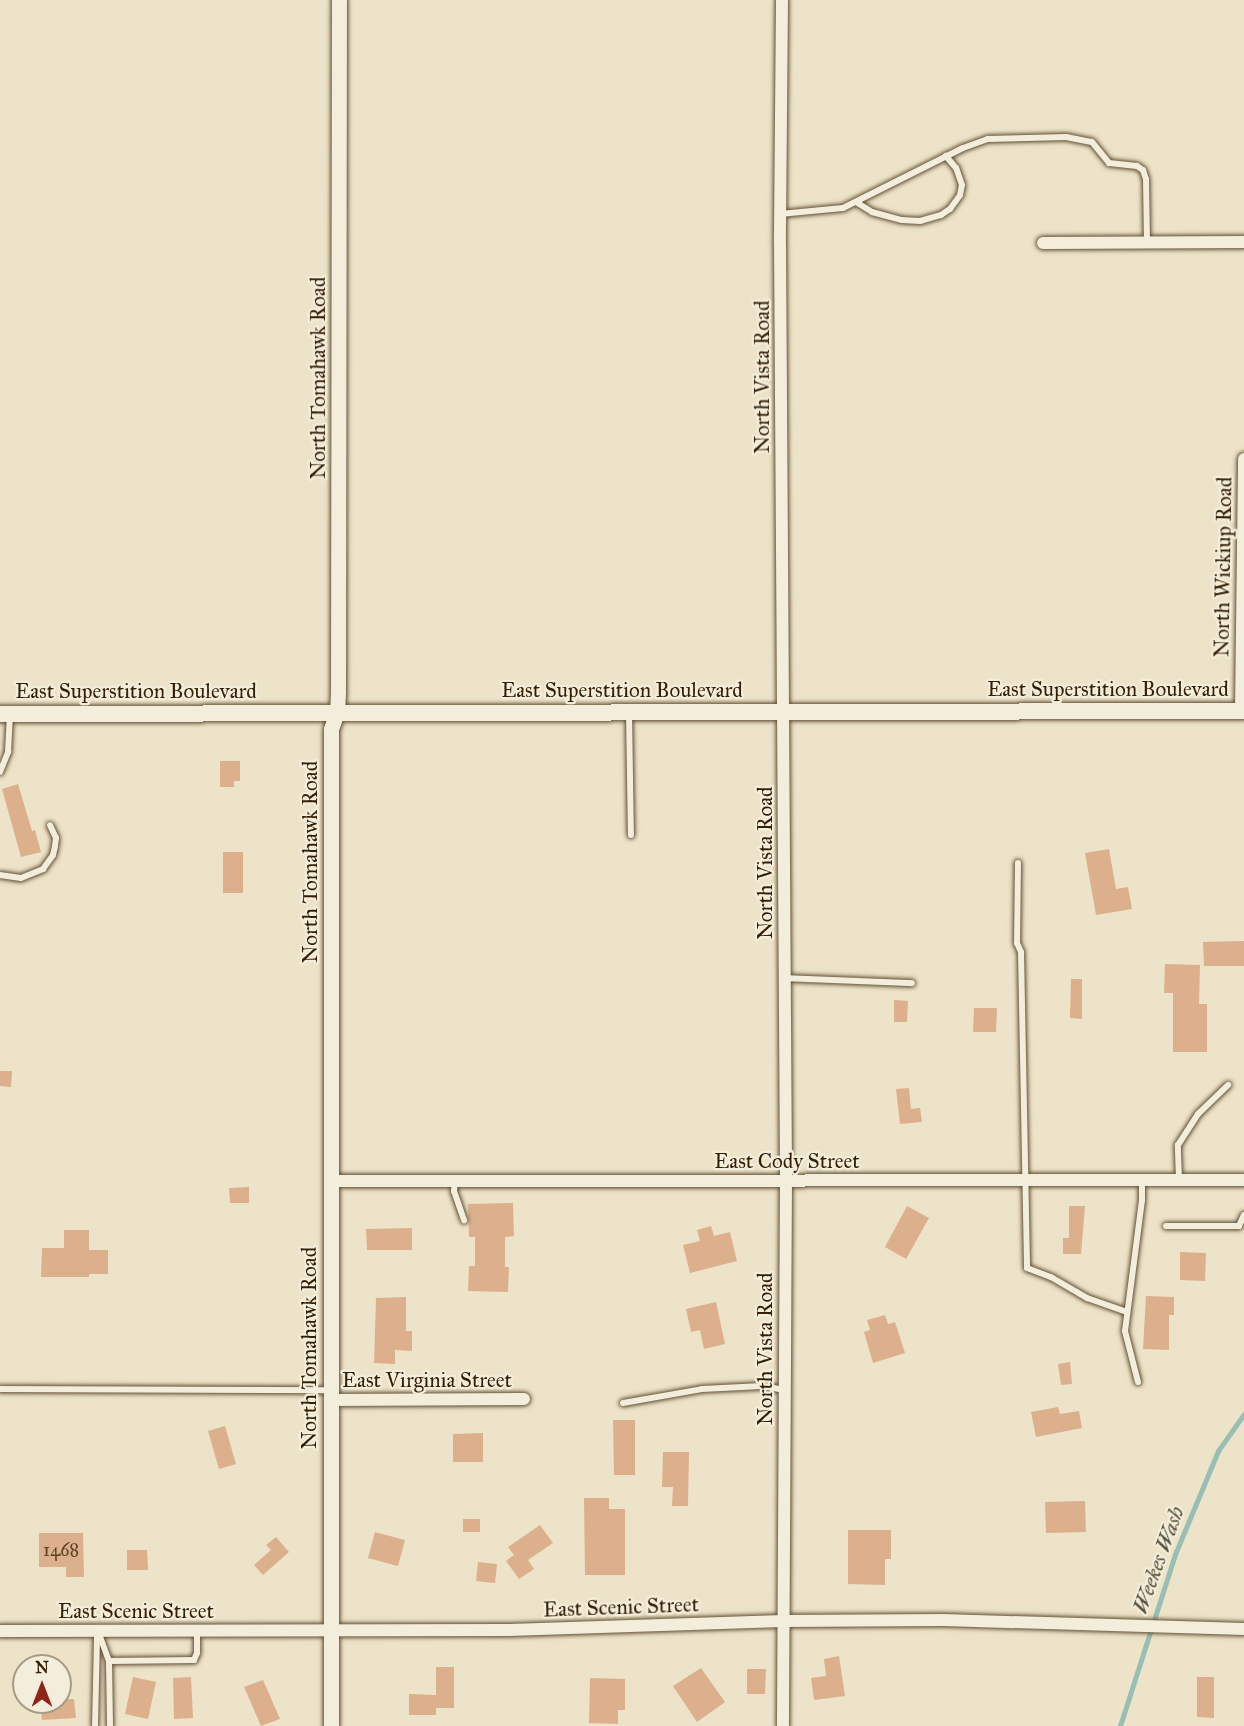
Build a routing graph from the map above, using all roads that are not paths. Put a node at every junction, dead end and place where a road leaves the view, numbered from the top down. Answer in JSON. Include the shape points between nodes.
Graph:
{"nodes":[{"id":1,"x":339,"y":0,"type":"edge"},
{"id":2,"x":782,"y":0,"type":"edge"},
{"id":3,"x":946,"y":156,"type":"junction"},
{"id":4,"x":856,"y":202,"type":"junction"},
{"id":5,"x":780,"y":214,"type":"junction"},
{"id":6,"x":1244,"y":242,"type":"edge"},
{"id":7,"x":1043,"y":243,"type":"dead end"},
{"id":8,"x":1147,"y":243,"type":"junction"},
{"id":9,"x":1244,"y":459,"type":"edge"},
{"id":10,"x":1242,"y":711,"type":"edge"},
{"id":11,"x":337,"y":712,"type":"junction"},
{"id":12,"x":629,"y":712,"type":"junction"},
{"id":13,"x":784,"y":712,"type":"junction"},
{"id":14,"x":5,"y":714,"type":"edge"},
{"id":15,"x":0,"y":772,"type":"edge"},
{"id":16,"x":50,"y":825,"type":"dead end"},
{"id":17,"x":631,"y":835,"type":"dead end"},
{"id":18,"x":1018,"y":863,"type":"dead end"},
{"id":19,"x":0,"y":876,"type":"edge"},
{"id":20,"x":785,"y":978,"type":"junction"},
{"id":21,"x":912,"y":983,"type":"dead end"},
{"id":22,"x":1228,"y":1085,"type":"dead end"},
{"id":23,"x":1026,"y":1180,"type":"junction"},
{"id":24,"x":1142,"y":1180,"type":"junction"},
{"id":25,"x":1179,"y":1180,"type":"junction"},
{"id":26,"x":1244,"y":1180,"type":"edge"},
{"id":27,"x":330,"y":1181,"type":"junction"},
{"id":28,"x":454,"y":1181,"type":"junction"},
{"id":29,"x":786,"y":1181,"type":"junction"},
{"id":30,"x":1244,"y":1215,"type":"edge"},
{"id":31,"x":464,"y":1220,"type":"dead end"},
{"id":32,"x":1166,"y":1226,"type":"dead end"},
{"id":33,"x":1127,"y":1312,"type":"junction"},
{"id":34,"x":1138,"y":1382,"type":"dead end"},
{"id":35,"x":0,"y":1389,"type":"edge"},
{"id":36,"x":784,"y":1390,"type":"junction"},
{"id":37,"x":331,"y":1395,"type":"junction"},
{"id":38,"x":524,"y":1400,"type":"dead end"},
{"id":39,"x":623,"y":1402,"type":"dead end"},
{"id":40,"x":783,"y":1621,"type":"junction"},
{"id":41,"x":1244,"y":1629,"type":"edge"},
{"id":42,"x":330,"y":1630,"type":"junction"},
{"id":43,"x":0,"y":1631,"type":"edge"},
{"id":44,"x":97,"y":1631,"type":"junction"},
{"id":45,"x":196,"y":1631,"type":"junction"},
{"id":46,"x":110,"y":1661,"type":"junction"},
{"id":47,"x":95,"y":1726,"type":"edge"},
{"id":48,"x":110,"y":1726,"type":"edge"},
{"id":49,"x":330,"y":1726,"type":"edge"},
{"id":50,"x":783,"y":1726,"type":"edge"}],
"edges":[{"from":1,"to":11,"type":"street","name":"North Tomahawk Road"},
{"from":2,"to":5,"type":"street","name":"North Vista Road"},
{"from":3,"to":4,"type":"lane"},
{"from":3,"to":4,"type":"lane","via":[[962,184],[960,195],[941,215],[920,222],[902,220],[872,212]]},
{"from":3,"to":8,"type":"lane","via":[[1002,137],[1066,137],[1092,142],[1109,163],[1143,170]]},
{"from":4,"to":5,"type":"lane","via":[[819,212]]},
{"from":5,"to":13,"type":"street","name":"North Vista Road"},
{"from":6,"to":8,"type":"street"},
{"from":7,"to":8,"type":"street"},
{"from":9,"to":10,"type":"street","name":"North Wickiup Road"},
{"from":10,"to":13,"type":"main road","name":"East Superstition Boulevard"},
{"from":11,"to":12,"type":"main road","name":"East Superstition Boulevard"},
{"from":11,"to":14,"type":"main road","name":"East Superstition Boulevard"},
{"from":11,"to":27,"type":"street","name":"North Tomahawk Road","via":[[331,729]]},
{"from":12,"to":13,"type":"main road","name":"East Superstition Boulevard"},
{"from":12,"to":17,"type":"lane"},
{"from":13,"to":20,"type":"street","name":"North Vista Road"},
{"from":14,"to":15,"type":"lane","via":[[8,752]]},
{"from":16,"to":19,"type":"lane","via":[[55,846],[43,869],[21,878]]},
{"from":18,"to":23,"type":"lane","via":[[1017,943],[1021,952]]},
{"from":20,"to":21,"type":"lane"},
{"from":20,"to":29,"type":"street","name":"North Vista Road"},
{"from":22,"to":25,"type":"lane","via":[[1198,1114],[1178,1145]]},
{"from":23,"to":24,"type":"street","name":"East Cody Street"},
{"from":23,"to":29,"type":"street","name":"East Cody Street"},
{"from":23,"to":33,"type":"lane","via":[[1027,1268],[1087,1298]]},
{"from":24,"to":25,"type":"street","name":"East Cody Street"},
{"from":24,"to":33,"type":"lane","via":[[1143,1200]]},
{"from":25,"to":26,"type":"street","name":"East Cody Street"},
{"from":27,"to":28,"type":"street","name":"East Cody Street"},
{"from":27,"to":37,"type":"street","name":"North Tomahawk Road"},
{"from":28,"to":29,"type":"street","name":"East Cody Street"},
{"from":28,"to":31,"type":"lane"},
{"from":29,"to":36,"type":"street","name":"North Vista Road"},
{"from":30,"to":32,"type":"lane","via":[[1239,1226]]},
{"from":33,"to":34,"type":"lane","via":[[1125,1331]]},
{"from":35,"to":37,"type":"lane"},
{"from":36,"to":39,"type":"lane","via":[[762,1386],[702,1389]]},
{"from":36,"to":40,"type":"street","name":"North Vista Road"},
{"from":37,"to":38,"type":"street","name":"East Virginia Street"},
{"from":37,"to":42,"type":"street","name":"North Tomahawk Road"},
{"from":40,"to":41,"type":"street","name":"East Scenic Street","via":[[943,1620]]},
{"from":40,"to":42,"type":"street","name":"East Scenic Street","via":[[509,1630]]},
{"from":40,"to":50,"type":"street","name":"North Vista Road"},
{"from":42,"to":45,"type":"street","name":"East Scenic Street"},
{"from":42,"to":49,"type":"street","name":"North Tomahawk Road"},
{"from":43,"to":44,"type":"street","name":"East Scenic Street"},
{"from":44,"to":45,"type":"street","name":"East Scenic Street"},
{"from":44,"to":46,"type":"lane"},
{"from":44,"to":47,"type":"lane"},
{"from":45,"to":46,"type":"lane","via":[[194,1660]]},
{"from":46,"to":48,"type":"lane"}]}
